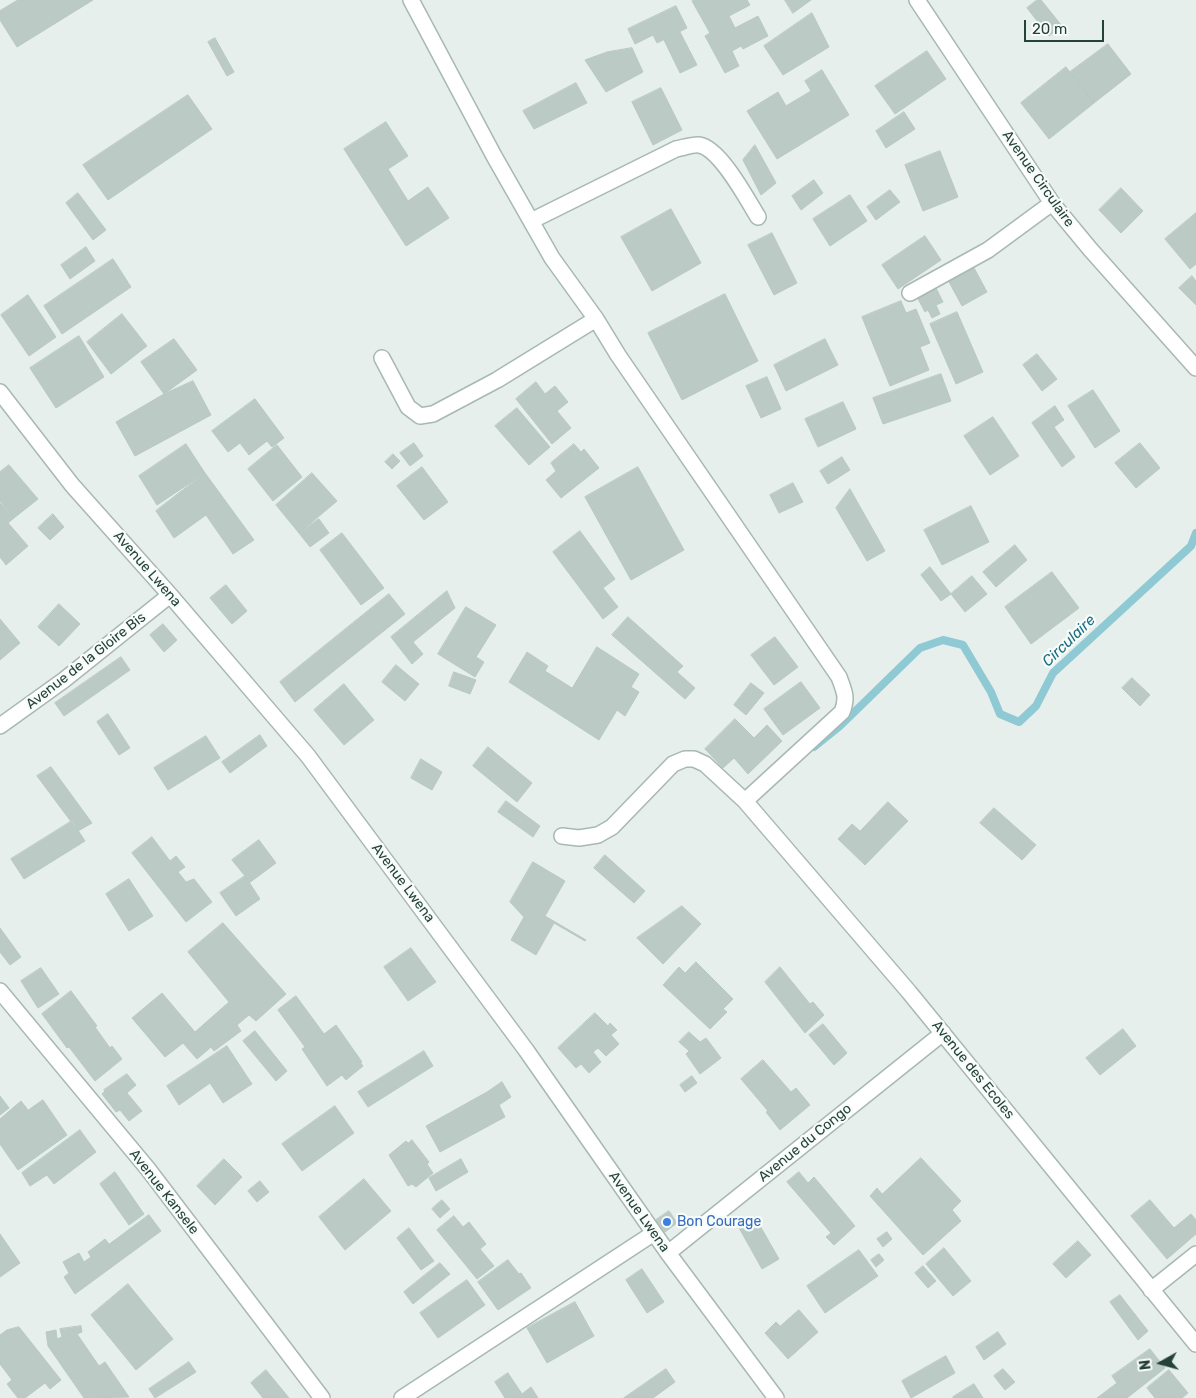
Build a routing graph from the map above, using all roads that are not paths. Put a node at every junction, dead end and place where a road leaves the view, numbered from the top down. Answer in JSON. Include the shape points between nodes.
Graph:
{"nodes":[{"id":1,"x":411,"y":0,"type":"edge"},
{"id":2,"x":917,"y":0,"type":"edge"},
{"id":3,"x":1052,"y":203,"type":"junction"},
{"id":4,"x":758,"y":217,"type":"dead end"},
{"id":5,"x":531,"y":221,"type":"junction"},
{"id":6,"x":910,"y":293,"type":"dead end"},
{"id":7,"x":596,"y":319,"type":"junction"},
{"id":8,"x":382,"y":358,"type":"dead end"},
{"id":9,"x":1196,"y":368,"type":"edge"},
{"id":10,"x":0,"y":392,"type":"edge"},
{"id":11,"x":170,"y":595,"type":"junction"},
{"id":12,"x":0,"y":726,"type":"edge"},
{"id":13,"x":744,"y":800,"type":"junction"},
{"id":14,"x":562,"y":836,"type":"dead end"},
{"id":15,"x":0,"y":991,"type":"edge"},
{"id":16,"x":943,"y":1033,"type":"junction"},
{"id":17,"x":654,"y":1234,"type":"junction"},
{"id":18,"x":668,"y":1253,"type":"junction"},
{"id":19,"x":1196,"y":1254,"type":"edge"},
{"id":20,"x":1151,"y":1290,"type":"junction"},
{"id":21,"x":1196,"y":1344,"type":"edge"},
{"id":22,"x":322,"y":1398,"type":"edge"},
{"id":23,"x":402,"y":1398,"type":"edge"},
{"id":24,"x":776,"y":1398,"type":"edge"}],
"edges":[{"from":1,"to":5,"type":"street"},
{"from":2,"to":3,"type":"street","name":"Avenue Circulaire"},
{"from":3,"to":6,"type":"street","via":[[988,250]]},
{"from":3,"to":9,"type":"street","name":"Avenue Circulaire"},
{"from":4,"to":5,"type":"street","via":[[729,170],[711,151],[699,144],[676,149]]},
{"from":5,"to":7,"type":"street","via":[[552,258]]},
{"from":7,"to":8,"type":"street","via":[[497,380],[433,414],[420,416],[408,408]]},
{"from":7,"to":13,"type":"street","via":[[839,678],[845,694],[842,712]]},
{"from":10,"to":11,"type":"street","name":"Avenue Lwena","via":[[72,484]]},
{"from":11,"to":12,"type":"street","name":"Avenue de la Gloire Bis","via":[[64,680]]},
{"from":11,"to":17,"type":"street","name":"Avenue Lwena","via":[[308,756],[526,1050]]},
{"from":13,"to":14,"type":"street","name":"Avenue des Ecoles","via":[[705,764],[685,759],[673,764],[612,827],[598,835]]},
{"from":13,"to":16,"type":"street","name":"Avenue des Ecoles"},
{"from":15,"to":22,"type":"street","name":"Avenue Kansele","via":[[148,1169]]},
{"from":16,"to":18,"type":"street","name":"Avenue du Congo"},
{"from":16,"to":20,"type":"street","name":"Avenue des Ecoles"},
{"from":17,"to":18,"type":"street","name":"Avenue Lwena"},
{"from":17,"to":23,"type":"street"},
{"from":18,"to":24,"type":"street","name":"Avenue Lwena"},
{"from":19,"to":20,"type":"street"},
{"from":20,"to":21,"type":"street","name":"Avenue des Ecoles"}]}
